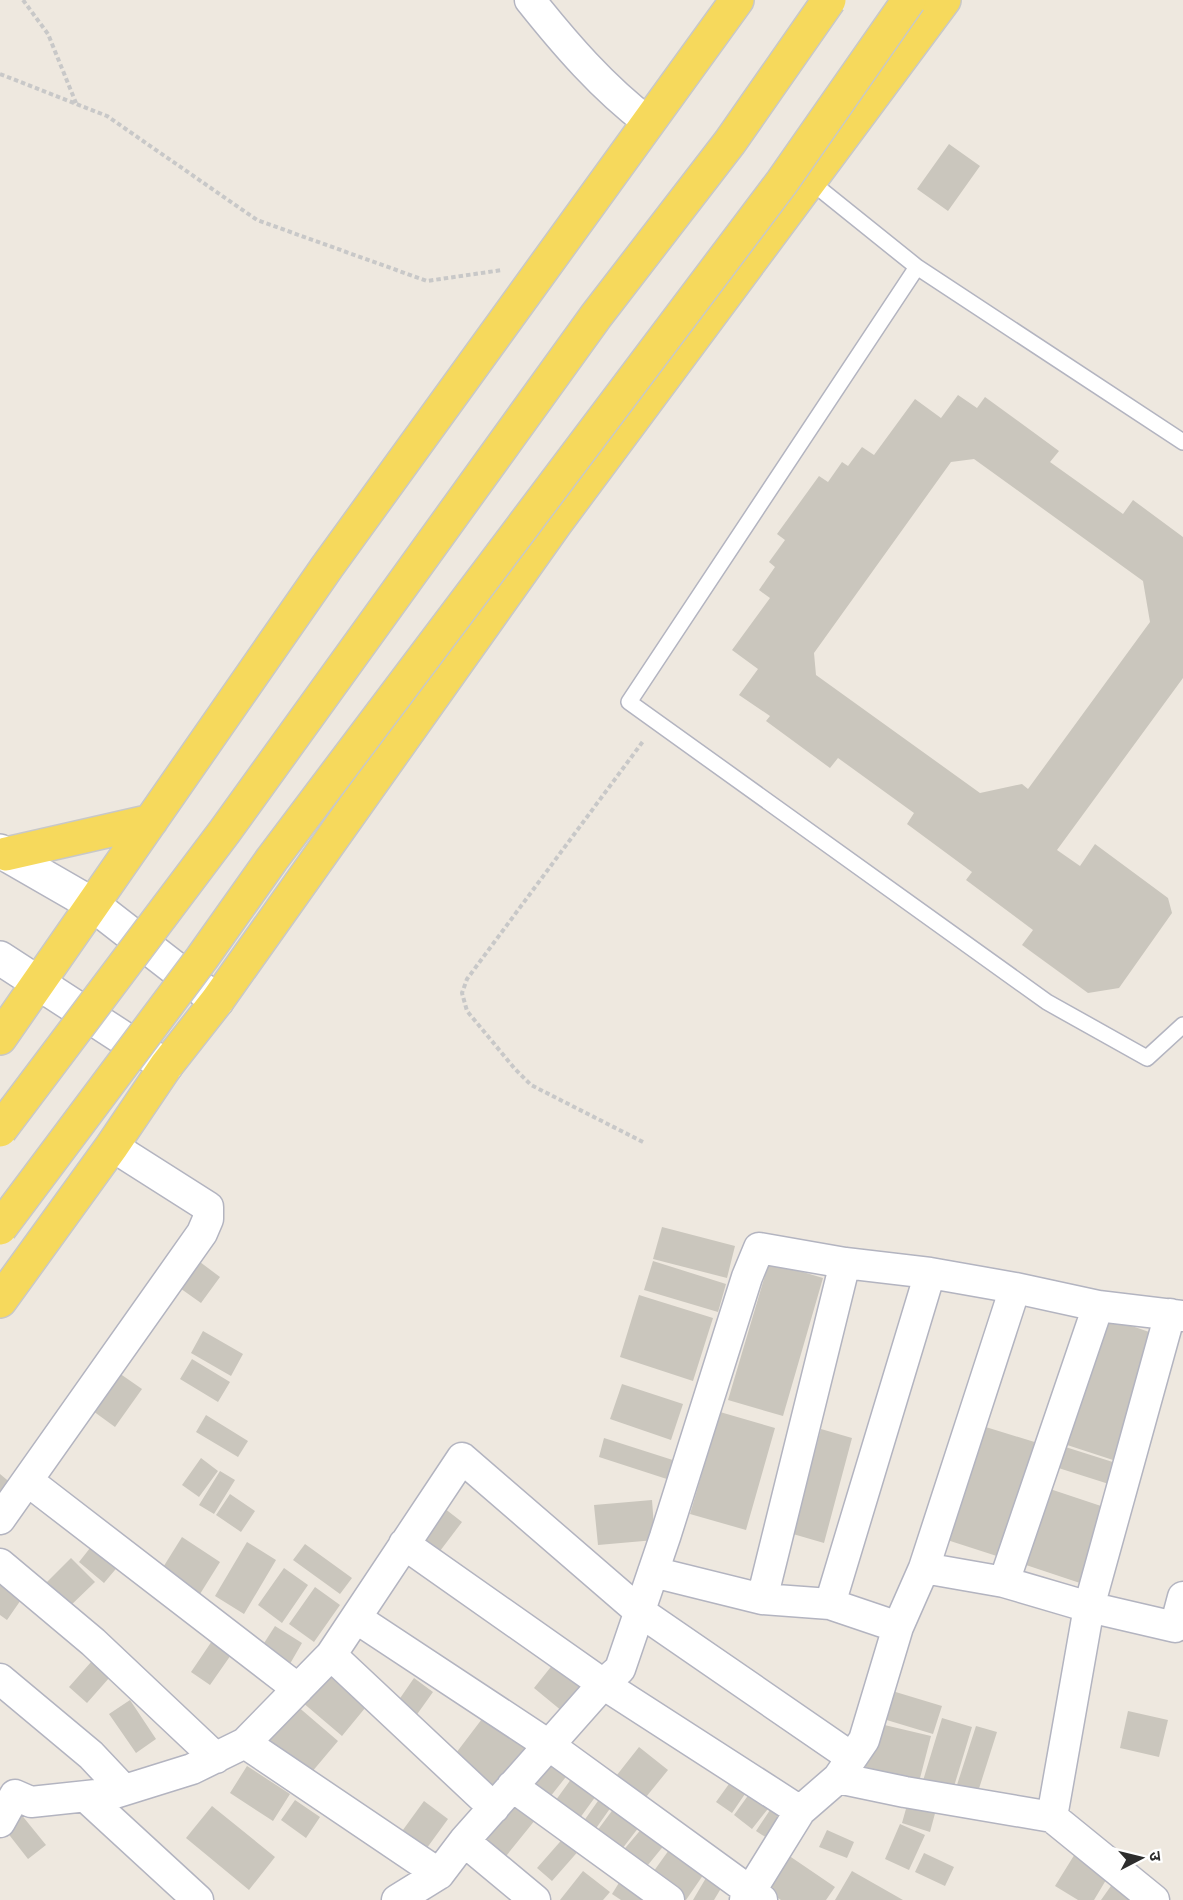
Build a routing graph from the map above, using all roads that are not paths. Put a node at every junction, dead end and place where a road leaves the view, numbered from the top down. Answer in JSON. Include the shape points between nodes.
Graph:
{"nodes":[{"id":1,"x":530,"y":0,"type":"edge"},
{"id":2,"x":737,"y":0,"type":"edge"},
{"id":3,"x":829,"y":0,"type":"edge"},
{"id":4,"x":909,"y":0,"type":"edge"},
{"id":5,"x":944,"y":0,"type":"edge"},
{"id":6,"x":648,"y":122,"type":"junction"},
{"id":7,"x":810,"y":181,"type":"junction"},
{"id":8,"x":917,"y":267,"type":"junction"},
{"id":9,"x":1183,"y":442,"type":"edge"},
{"id":10,"x":151,"y":821,"type":"junction"},
{"id":11,"x":3,"y":852,"type":"edge"},
{"id":12,"x":93,"y":904,"type":"junction"},
{"id":13,"x":0,"y":958,"type":"edge"},
{"id":14,"x":39,"y":982,"type":"junction"},
{"id":15,"x":218,"y":1000,"type":"junction"},
{"id":16,"x":1183,"y":1025,"type":"edge"},
{"id":17,"x":0,"y":1038,"type":"edge"},
{"id":18,"x":166,"y":1066,"type":"junction"},
{"id":19,"x":0,"y":1130,"type":"edge"},
{"id":20,"x":112,"y":1146,"type":"junction"},
{"id":21,"x":0,"y":1228,"type":"edge"},
{"id":22,"x":844,"y":1263,"type":"junction"},
{"id":23,"x":930,"y":1273,"type":"junction"},
{"id":24,"x":1015,"y":1288,"type":"junction"},
{"id":25,"x":0,"y":1301,"type":"edge"},
{"id":26,"x":1098,"y":1306,"type":"junction"},
{"id":27,"x":1177,"y":1315,"type":"edge"},
{"id":28,"x":28,"y":1481,"type":"junction"},
{"id":29,"x":0,"y":1519,"type":"edge"},
{"id":30,"x":404,"y":1544,"type":"junction"},
{"id":31,"x":0,"y":1564,"type":"edge"},
{"id":32,"x":924,"y":1568,"type":"junction"},
{"id":33,"x":652,"y":1572,"type":"junction"},
{"id":34,"x":1004,"y":1582,"type":"junction"},
{"id":35,"x":1183,"y":1597,"type":"edge"},
{"id":36,"x":762,"y":1599,"type":"junction"},
{"id":37,"x":830,"y":1604,"type":"junction"},
{"id":38,"x":1089,"y":1607,"type":"junction"},
{"id":39,"x":639,"y":1611,"type":"junction"},
{"id":40,"x":356,"y":1618,"type":"junction"},
{"id":41,"x":898,"y":1627,"type":"junction"},
{"id":42,"x":331,"y":1655,"type":"junction"},
{"id":43,"x":0,"y":1679,"type":"edge"},
{"id":44,"x":603,"y":1684,"type":"junction"},
{"id":45,"x":298,"y":1689,"type":"junction"},
{"id":46,"x":245,"y":1743,"type":"junction"},
{"id":47,"x":550,"y":1746,"type":"junction"},
{"id":48,"x":216,"y":1758,"type":"junction"},
{"id":49,"x":844,"y":1767,"type":"junction"},
{"id":50,"x":8,"y":1788,"type":"edge"},
{"id":51,"x":124,"y":1790,"type":"junction"},
{"id":52,"x":86,"y":1797,"type":"junction"},
{"id":53,"x":503,"y":1797,"type":"junction"},
{"id":54,"x":800,"y":1811,"type":"junction"},
{"id":55,"x":1052,"y":1817,"type":"junction"},
{"id":56,"x":0,"y":1822,"type":"edge"},
{"id":57,"x":464,"y":1841,"type":"junction"},
{"id":58,"x":439,"y":1874,"type":"junction"},
{"id":59,"x":753,"y":1897,"type":"edge"},
{"id":60,"x":198,"y":1900,"type":"edge"},
{"id":61,"x":397,"y":1900,"type":"edge"},
{"id":62,"x":535,"y":1900,"type":"edge"},
{"id":63,"x":669,"y":1900,"type":"edge"},
{"id":64,"x":1154,"y":1900,"type":"edge"}],
"edges":[{"from":1,"to":6,"type":"street","via":[[620,100]]},
{"from":2,"to":6,"type":"main road"},
{"from":3,"to":19,"type":"main road","bridge":true,"via":[[730,142],[596,316],[225,831]]},
{"from":4,"to":21,"type":"main road","bridge":true,"via":[[782,182],[272,859]]},
{"from":5,"to":7,"type":"main road"},
{"from":6,"to":10,"type":"main road","via":[[327,567]]},
{"from":7,"to":8,"type":"lane"},
{"from":7,"to":15,"type":"main road","via":[[555,524]]},
{"from":8,"to":9,"type":"lane"},
{"from":8,"to":16,"type":"lane","via":[[629,702],[1047,1002],[1147,1058]]},
{"from":10,"to":11,"type":"main road"},
{"from":10,"to":12,"type":"main road"},
{"from":11,"to":12,"type":"street"},
{"from":12,"to":14,"type":"main road"},
{"from":12,"to":15,"type":"street"},
{"from":13,"to":14,"type":"street"},
{"from":14,"to":17,"type":"main road"},
{"from":14,"to":18,"type":"street"},
{"from":15,"to":18,"type":"main road"},
{"from":18,"to":20,"type":"main road"},
{"from":20,"to":25,"type":"main road"},
{"from":20,"to":28,"type":"street","via":[[208,1208],[208,1219]]},
{"from":22,"to":23,"type":"street"},
{"from":22,"to":33,"type":"street","via":[[759,1248]]},
{"from":22,"to":36,"type":"street"},
{"from":23,"to":24,"type":"street"},
{"from":23,"to":37,"type":"street"},
{"from":24,"to":26,"type":"street"},
{"from":24,"to":32,"type":"street"},
{"from":26,"to":27,"type":"street"},
{"from":26,"to":34,"type":"street"},
{"from":27,"to":38,"type":"street"},
{"from":28,"to":29,"type":"street"},
{"from":28,"to":45,"type":"street"},
{"from":30,"to":39,"type":"street","via":[[462,1458]]},
{"from":30,"to":40,"type":"street"},
{"from":30,"to":44,"type":"street"},
{"from":31,"to":48,"type":"street","via":[[93,1642]]},
{"from":32,"to":34,"type":"street"},
{"from":32,"to":41,"type":"street"},
{"from":33,"to":36,"type":"street"},
{"from":33,"to":39,"type":"street"},
{"from":34,"to":38,"type":"street"},
{"from":35,"to":38,"type":"street","via":[[1174,1627]]},
{"from":36,"to":37,"type":"street"},
{"from":37,"to":41,"type":"street"},
{"from":38,"to":55,"type":"street"},
{"from":39,"to":44,"type":"street","via":[[620,1669]]},
{"from":39,"to":49,"type":"street"},
{"from":40,"to":42,"type":"street"},
{"from":40,"to":47,"type":"street"},
{"from":41,"to":49,"type":"street","via":[[864,1740]]},
{"from":42,"to":45,"type":"street"},
{"from":42,"to":53,"type":"street"},
{"from":43,"to":51,"type":"street","via":[[91,1755]]},
{"from":44,"to":47,"type":"street"},
{"from":44,"to":54,"type":"street"},
{"from":45,"to":46,"type":"street"},
{"from":46,"to":48,"type":"street"},
{"from":46,"to":58,"type":"street"},
{"from":47,"to":53,"type":"street"},
{"from":47,"to":59,"type":"street"},
{"from":48,"to":51,"type":"street"},
{"from":49,"to":54,"type":"street"},
{"from":49,"to":55,"type":"street","via":[[905,1792]]},
{"from":50,"to":52,"type":"street","via":[[32,1802]]},
{"from":50,"to":56,"type":"street"},
{"from":51,"to":52,"type":"street"},
{"from":52,"to":60,"type":"street"},
{"from":53,"to":57,"type":"street"},
{"from":53,"to":63,"type":"street"},
{"from":54,"to":59,"type":"street"},
{"from":55,"to":64,"type":"street"},
{"from":57,"to":58,"type":"street"},
{"from":57,"to":62,"type":"street"},
{"from":58,"to":61,"type":"street"}]}
